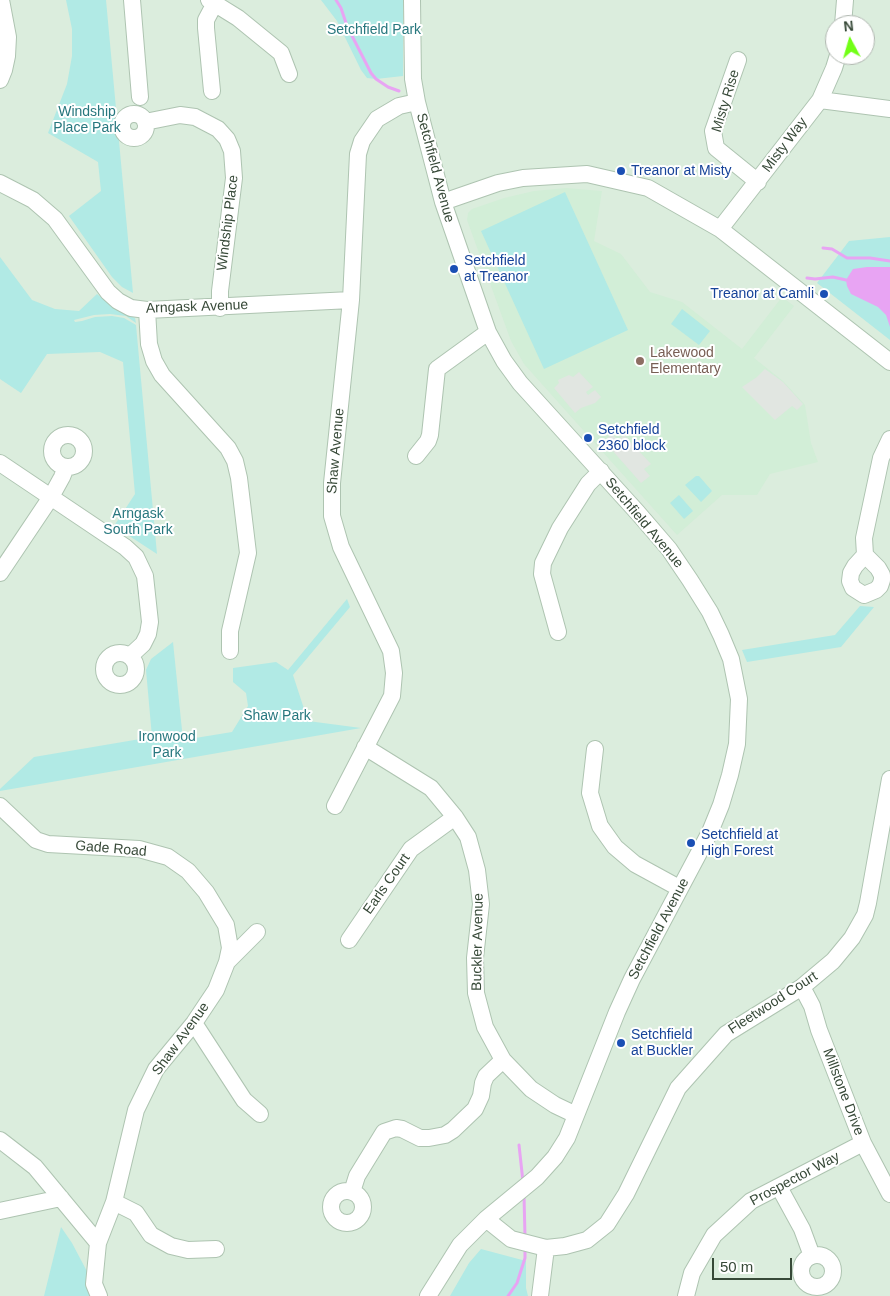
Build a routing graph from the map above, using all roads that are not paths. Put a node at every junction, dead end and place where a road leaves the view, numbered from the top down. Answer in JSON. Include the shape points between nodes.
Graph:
{"nodes":[{"id":1,"x":1,"y":0,"type":"edge"},
{"id":2,"x":132,"y":0,"type":"edge"},
{"id":3,"x":412,"y":0,"type":"edge"},
{"id":4,"x":845,"y":0,"type":"edge"},
{"id":5,"x":212,"y":2,"type":"edge"},
{"id":6,"x":844,"y":15,"type":"edge"},
{"id":7,"x":738,"y":60,"type":"dead end"},
{"id":8,"x":835,"y":65,"type":"edge"},
{"id":9,"x":289,"y":74,"type":"dead end"},
{"id":10,"x":0,"y":80,"type":"edge"},
{"id":11,"x":212,"y":91,"type":"dead end"},
{"id":12,"x":140,"y":97,"type":"dead end"},
{"id":13,"x":820,"y":100,"type":"junction"},
{"id":14,"x":417,"y":102,"type":"junction"},
{"id":15,"x":890,"y":109,"type":"edge"},
{"id":16,"x":146,"y":122,"type":"dead end"},
{"id":17,"x":758,"y":182,"type":"junction"},
{"id":18,"x":2,"y":186,"type":"edge"},
{"id":19,"x":443,"y":202,"type":"junction"},
{"id":20,"x":720,"y":229,"type":"junction"},
{"id":21,"x":351,"y":300,"type":"junction"},
{"id":22,"x":220,"y":308,"type":"junction"},
{"id":23,"x":147,"y":310,"type":"junction"},
{"id":24,"x":488,"y":332,"type":"junction"},
{"id":25,"x":890,"y":362,"type":"edge"},
{"id":26,"x":890,"y":438,"type":"edge"},
{"id":27,"x":416,"y":456,"type":"dead end"},
{"id":28,"x":0,"y":463,"type":"edge"},
{"id":29,"x":66,"y":467,"type":"dead end"},
{"id":30,"x":601,"y":471,"type":"junction"},
{"id":31,"x":51,"y":496,"type":"junction"},
{"id":32,"x":865,"y":555,"type":"dead end"},
{"id":33,"x":0,"y":573,"type":"edge"},
{"id":34,"x":558,"y":632,"type":"dead end"},
{"id":35,"x":230,"y":651,"type":"dead end"},
{"id":36,"x":130,"y":656,"type":"dead end"},
{"id":37,"x":365,"y":747,"type":"junction"},
{"id":38,"x":595,"y":749,"type":"dead end"},
{"id":39,"x":890,"y":779,"type":"edge"},
{"id":40,"x":0,"y":806,"type":"edge"},
{"id":41,"x":335,"y":806,"type":"dead end"},
{"id":42,"x":455,"y":817,"type":"junction"},
{"id":43,"x":679,"y":888,"type":"junction"},
{"id":44,"x":257,"y":932,"type":"dead end"},
{"id":45,"x":349,"y":940,"type":"dead end"},
{"id":46,"x":227,"y":962,"type":"junction"},
{"id":47,"x":802,"y":987,"type":"junction"},
{"id":48,"x":194,"y":1023,"type":"junction"},
{"id":49,"x":503,"y":1060,"type":"junction"},
{"id":50,"x":260,"y":1114,"type":"dead end"},
{"id":51,"x":576,"y":1115,"type":"junction"},
{"id":52,"x":0,"y":1140,"type":"edge"},
{"id":53,"x":864,"y":1144,"type":"junction"},
{"id":54,"x":779,"y":1186,"type":"junction"},
{"id":55,"x":352,"y":1192,"type":"dead end"},
{"id":56,"x":890,"y":1194,"type":"edge"},
{"id":57,"x":61,"y":1198,"type":"junction"},
{"id":58,"x":114,"y":1202,"type":"junction"},
{"id":59,"x":0,"y":1212,"type":"edge"},
{"id":60,"x":486,"y":1219,"type":"junction"},
{"id":61,"x":98,"y":1243,"type":"junction"},
{"id":62,"x":546,"y":1248,"type":"junction"},
{"id":63,"x":216,"y":1249,"type":"dead end"},
{"id":64,"x":812,"y":1256,"type":"dead end"},
{"id":65,"x":99,"y":1296,"type":"edge"},
{"id":66,"x":428,"y":1296,"type":"edge"},
{"id":67,"x":540,"y":1296,"type":"edge"},
{"id":68,"x":686,"y":1296,"type":"edge"}],
"edges":[{"from":1,"to":10,"type":"street","via":[[8,37]]},
{"from":2,"to":12,"type":"street"},
{"from":3,"to":14,"type":"street","name":"Setchfield Avenue","via":[[413,79]]},
{"from":4,"to":6,"type":"street"},
{"from":5,"to":9,"type":"street","via":[[238,18],[281,53]]},
{"from":5,"to":11,"type":"street","via":[[206,20]]},
{"from":7,"to":17,"type":"street","name":"Misty Rise","via":[[713,131],[716,148]]},
{"from":8,"to":13,"type":"street","name":"Misty Way"},
{"from":13,"to":15,"type":"street"},
{"from":13,"to":17,"type":"street","name":"Misty Way"},
{"from":14,"to":19,"type":"street","name":"Setchfield Avenue"},
{"from":14,"to":21,"type":"street","name":"Shaw Avenue","via":[[399,106],[378,119],[362,141],[358,154]]},
{"from":16,"to":22,"type":"street","name":"Windship Place","via":[[180,115],[196,117],[218,129],[232,151],[234,178]]},
{"from":17,"to":20,"type":"street","name":"Misty Way"},
{"from":18,"to":23,"type":"street","name":"Arngask Avenue","via":[[33,200],[54,219],[118,301],[131,308]]},
{"from":19,"to":20,"type":"street","via":[[522,178],[587,174],[648,188]]},
{"from":19,"to":24,"type":"street","name":"Setchfield Avenue"},
{"from":20,"to":25,"type":"street"},
{"from":21,"to":22,"type":"street","name":"Arngask Avenue"},
{"from":21,"to":37,"type":"street","name":"Shaw Avenue","via":[[332,483],[332,516],[341,547],[391,651],[394,674],[392,696]]},
{"from":22,"to":23,"type":"street","name":"Arngask Avenue"},
{"from":23,"to":35,"type":"street","via":[[149,344],[162,375],[228,448],[235,461],[248,553],[230,631]]},
{"from":24,"to":27,"type":"street","via":[[437,369],[430,435]]},
{"from":24,"to":30,"type":"street","name":"Setchfield Avenue","via":[[515,377]]},
{"from":26,"to":32,"type":"street","via":[[882,458],[864,538]]},
{"from":28,"to":31,"type":"street"},
{"from":29,"to":31,"type":"street"},
{"from":30,"to":34,"type":"street","via":[[588,484],[560,528],[543,563],[542,574]]},
{"from":30,"to":43,"type":"street","name":"Setchfield Avenue","via":[[668,549],[690,580],[721,635],[736,679],[739,699],[737,744],[730,775],[710,832]]},
{"from":31,"to":33,"type":"street"},
{"from":31,"to":36,"type":"street","via":[[125,547],[142,567],[150,622],[148,634]]},
{"from":37,"to":41,"type":"street","name":"Shaw Avenue"},
{"from":37,"to":42,"type":"street","name":"Buckler Avenue","via":[[431,788]]},
{"from":38,"to":43,"type":"street","via":[[590,793],[600,826],[615,847],[635,864]]},
{"from":39,"to":47,"type":"street","name":"Fleetwood Court","via":[[865,915],[845,947]]},
{"from":40,"to":46,"type":"street","name":"Gade Road","via":[[36,840],[48,844],[138,849],[168,857],[188,871],[206,892],[226,925],[230,948]]},
{"from":42,"to":45,"type":"street","name":"Earls Court","via":[[411,849]]},
{"from":42,"to":49,"type":"street","name":"Buckler Avenue","via":[[468,837],[478,870],[482,904],[475,958],[476,993],[485,1027]]},
{"from":43,"to":51,"type":"street","name":"Setchfield Avenue","via":[[621,1003]]},
{"from":44,"to":46,"type":"street","name":"Shaw Avenue"},
{"from":46,"to":48,"type":"street","name":"Shaw Avenue","via":[[216,990]]},
{"from":47,"to":53,"type":"street","name":"Millstone Drive"},
{"from":47,"to":62,"type":"street","name":"Fleetwood Court","via":[[726,1034],[678,1088],[626,1194],[607,1224],[587,1240]]},
{"from":48,"to":50,"type":"street","via":[[244,1100]]},
{"from":48,"to":58,"type":"street","name":"Shaw Avenue","via":[[156,1069],[136,1110]]},
{"from":49,"to":51,"type":"street","name":"Buckler Avenue","via":[[531,1089]]},
{"from":49,"to":55,"type":"street","via":[[486,1076],[476,1109],[445,1135],[420,1138],[396,1128],[384,1132],[356,1176]]},
{"from":51,"to":60,"type":"street","name":"Setchfield Avenue","via":[[567,1138],[550,1162]]},
{"from":52,"to":57,"type":"street","via":[[35,1167]]},
{"from":53,"to":54,"type":"street","name":"Prospector Way"},
{"from":53,"to":56,"type":"street","name":"Millstone Drive"},
{"from":54,"to":64,"type":"street"},
{"from":54,"to":68,"type":"street","name":"Prospector Way","via":[[751,1201],[714,1235],[692,1273]]},
{"from":57,"to":59,"type":"street"},
{"from":57,"to":61,"type":"street"},
{"from":58,"to":61,"type":"street","name":"Shaw Avenue"},
{"from":58,"to":63,"type":"street","via":[[136,1213],[152,1235],[170,1246],[188,1250]]},
{"from":60,"to":62,"type":"street","name":"Fleetwood Court","via":[[511,1239]]},
{"from":60,"to":66,"type":"street","name":"Setchfield Avenue","via":[[460,1245]]},
{"from":61,"to":65,"type":"street","name":"Shaw Avenue","via":[[94,1284]]},
{"from":62,"to":67,"type":"street"}]}
